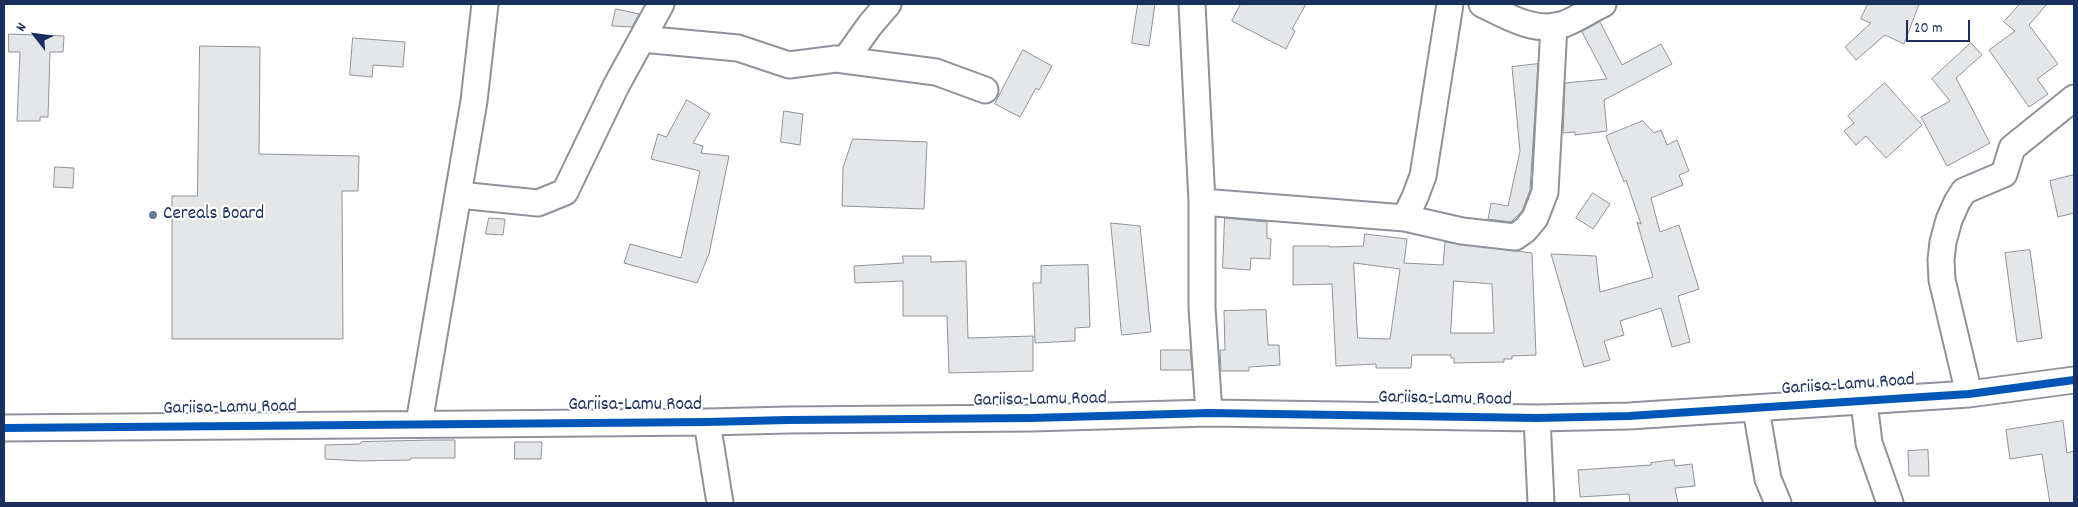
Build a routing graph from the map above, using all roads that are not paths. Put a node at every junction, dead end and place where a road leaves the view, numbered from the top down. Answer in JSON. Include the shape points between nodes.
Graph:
{"nodes":[{"id":1,"x":485,"y":4,"type":"edge"},
{"id":2,"x":661,"y":4,"type":"edge"},
{"id":3,"x":888,"y":4,"type":"edge"},
{"id":4,"x":1192,"y":4,"type":"edge"},
{"id":5,"x":1450,"y":4,"type":"edge"},
{"id":6,"x":1482,"y":4,"type":"edge"},
{"id":7,"x":1603,"y":4,"type":"edge"},
{"id":8,"x":1554,"y":26,"type":"junction"},
{"id":9,"x":642,"y":38,"type":"junction"},
{"id":10,"x":845,"y":60,"type":"junction"},
{"id":11,"x":985,"y":90,"type":"dead end"},
{"id":12,"x":2074,"y":98,"type":"edge"},
{"id":13,"x":459,"y":195,"type":"junction"},
{"id":14,"x":1202,"y":202,"type":"junction"},
{"id":15,"x":1405,"y":218,"type":"junction"},
{"id":16,"x":2074,"y":380,"type":"edge"},
{"id":17,"x":1970,"y":394,"type":"junction"},
{"id":18,"x":1864,"y":402,"type":"junction"},
{"id":19,"x":1756,"y":409,"type":"junction"},
{"id":20,"x":1209,"y":413,"type":"junction"},
{"id":21,"x":1537,"y":418,"type":"junction"},
{"id":22,"x":707,"y":422,"type":"junction"},
{"id":23,"x":419,"y":424,"type":"junction"},
{"id":24,"x":4,"y":428,"type":"edge"},
{"id":25,"x":720,"y":503,"type":"edge"},
{"id":26,"x":1541,"y":503,"type":"edge"},
{"id":27,"x":1778,"y":503,"type":"edge"},
{"id":28,"x":1890,"y":503,"type":"edge"}],
"edges":[{"from":1,"to":13,"type":"street"},
{"from":2,"to":9,"type":"street"},
{"from":3,"to":10,"type":"street"},
{"from":4,"to":14,"type":"street"},
{"from":5,"to":15,"type":"street","via":[[1423,176]]},
{"from":6,"to":8,"type":"street","via":[[1538,27]]},
{"from":7,"to":8,"type":"street","via":[[1565,24]]},
{"from":8,"to":15,"type":"street","via":[[1546,192],[1535,218],[1515,237],[1462,231]]},
{"from":9,"to":10,"type":"street","via":[[738,48],[789,65]]},
{"from":9,"to":13,"type":"street","via":[[565,192],[538,203]]},
{"from":10,"to":11,"type":"street","via":[[936,72]]},
{"from":12,"to":17,"type":"street","via":[[2012,148],[2004,174],[1964,191],[1949,220],[1942,251],[1942,280]]},
{"from":13,"to":23,"type":"street"},
{"from":14,"to":15,"type":"street"},
{"from":14,"to":20,"type":"street","via":[[1202,308]]},
{"from":16,"to":17,"type":"street","name":"Gariisa-Lamu Road"},
{"from":17,"to":18,"type":"street","name":"Gariisa-Lamu Road"},
{"from":18,"to":19,"type":"street","name":"Gariisa-Lamu Road"},
{"from":18,"to":28,"type":"street","via":[[1869,443]]},
{"from":19,"to":21,"type":"street","name":"Gariisa-Lamu Road"},
{"from":19,"to":27,"type":"street","via":[[1768,479]]},
{"from":20,"to":21,"type":"street","name":"Gariisa-Lamu Road"},
{"from":20,"to":22,"type":"street","name":"Gariisa-Lamu Road"},
{"from":21,"to":26,"type":"street"},
{"from":22,"to":23,"type":"street","name":"Gariisa-Lamu Road"},
{"from":22,"to":25,"type":"street"},
{"from":23,"to":24,"type":"street","name":"Gariisa-Lamu Road"}]}
